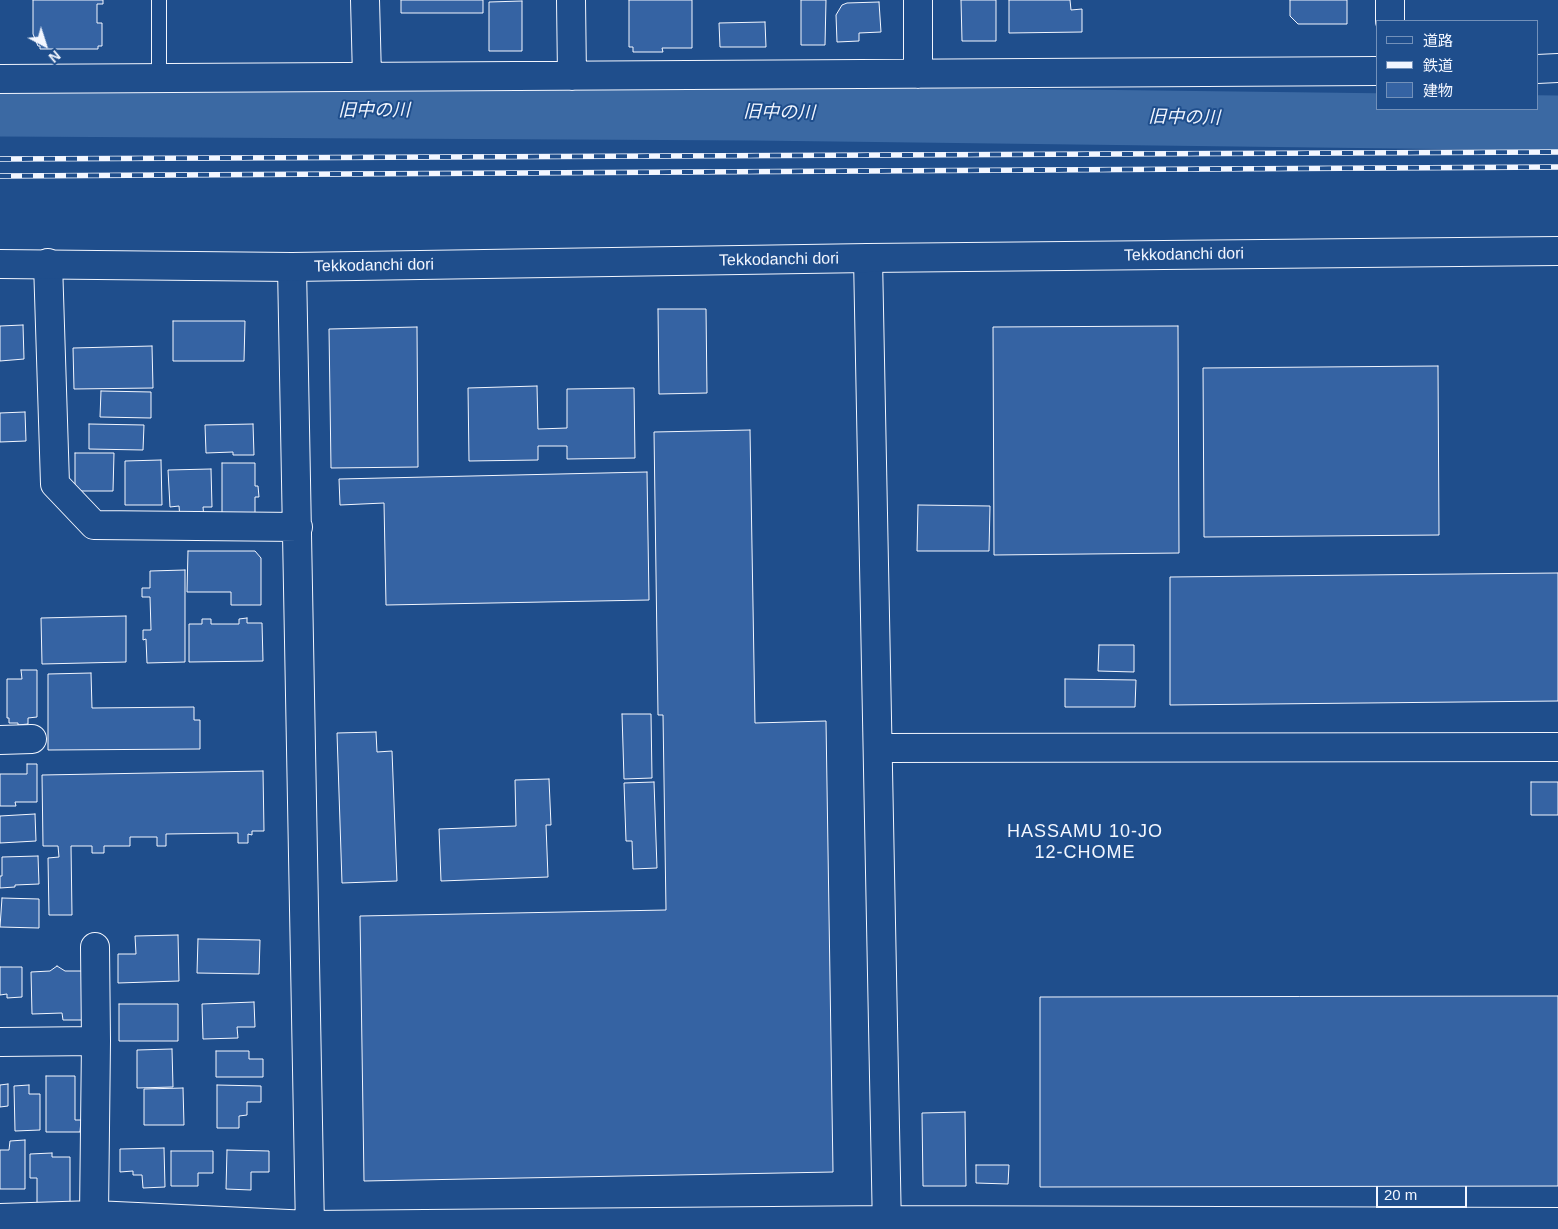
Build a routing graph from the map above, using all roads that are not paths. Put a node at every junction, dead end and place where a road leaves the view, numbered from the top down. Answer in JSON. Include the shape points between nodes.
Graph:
{"nodes":[{"id":1,"x":159,"y":0,"type":"edge"},
{"id":2,"x":365,"y":0,"type":"edge"},
{"id":3,"x":571,"y":0,"type":"edge"},
{"id":4,"x":918,"y":0,"type":"edge"},
{"id":5,"x":1390,"y":0,"type":"edge"},
{"id":6,"x":1390,"y":20,"type":"edge"},
{"id":7,"x":1538,"y":68,"type":"edge"},
{"id":8,"x":1558,"y":68,"type":"edge"},
{"id":9,"x":1376,"y":71,"type":"edge"},
{"id":10,"x":918,"y":74,"type":"junction"},
{"id":11,"x":572,"y":76,"type":"junction"},
{"id":12,"x":367,"y":77,"type":"junction"},
{"id":13,"x":159,"y":78,"type":"junction"},
{"id":14,"x":0,"y":79,"type":"edge"},
{"id":15,"x":1558,"y":251,"type":"edge"},
{"id":16,"x":868,"y":258,"type":"junction"},
{"id":17,"x":48,"y":263,"type":"junction"},
{"id":18,"x":0,"y":264,"type":"edge"},
{"id":19,"x":292,"y":267,"type":"junction"},
{"id":20,"x":298,"y":527,"type":"junction"},
{"id":21,"x":32,"y":739,"type":"dead end"},
{"id":22,"x":0,"y":740,"type":"edge"},
{"id":23,"x":1558,"y":747,"type":"edge"},
{"id":24,"x":878,"y":748,"type":"junction"},
{"id":25,"x":95,"y":947,"type":"dead end"},
{"id":26,"x":96,"y":1041,"type":"junction"},
{"id":27,"x":0,"y":1042,"type":"edge"},
{"id":28,"x":94,"y":1215,"type":"junction"},
{"id":29,"x":0,"y":1218,"type":"edge"},
{"id":30,"x":1558,"y":1222,"type":"edge"},
{"id":31,"x":35,"y":1223,"type":"edge"},
{"id":32,"x":887,"y":1225,"type":"edge"},
{"id":33,"x":310,"y":1227,"type":"edge"}],
"edges":[{"from":1,"to":13,"type":"lane"},
{"from":2,"to":12,"type":"street"},
{"from":3,"to":11,"type":"street"},
{"from":4,"to":10,"type":"street"},
{"from":5,"to":6,"type":"street"},
{"from":7,"to":8,"type":"street"},
{"from":9,"to":10,"type":"street"},
{"from":10,"to":11,"type":"street"},
{"from":11,"to":12,"type":"street"},
{"from":12,"to":13,"type":"street"},
{"from":13,"to":14,"type":"street"},
{"from":15,"to":16,"type":"street","name":"Tekkodanchi dori"},
{"from":16,"to":19,"type":"street","name":"Tekkodanchi dori"},
{"from":16,"to":24,"type":"street"},
{"from":17,"to":18,"type":"street","name":"Tekkodanchi dori"},
{"from":17,"to":19,"type":"street","name":"Tekkodanchi dori"},
{"from":17,"to":20,"type":"street","via":[[55,484],[87,519],[94,526]]},
{"from":19,"to":20,"type":"street"},
{"from":20,"to":33,"type":"street"},
{"from":21,"to":22,"type":"street"},
{"from":23,"to":24,"type":"street"},
{"from":24,"to":32,"type":"street"},
{"from":25,"to":26,"type":"street"},
{"from":26,"to":27,"type":"street"},
{"from":26,"to":28,"type":"street"},
{"from":28,"to":31,"type":"street"},
{"from":28,"to":33,"type":"street"},
{"from":29,"to":31,"type":"street"},
{"from":30,"to":32,"type":"street"},
{"from":32,"to":33,"type":"street"}]}
